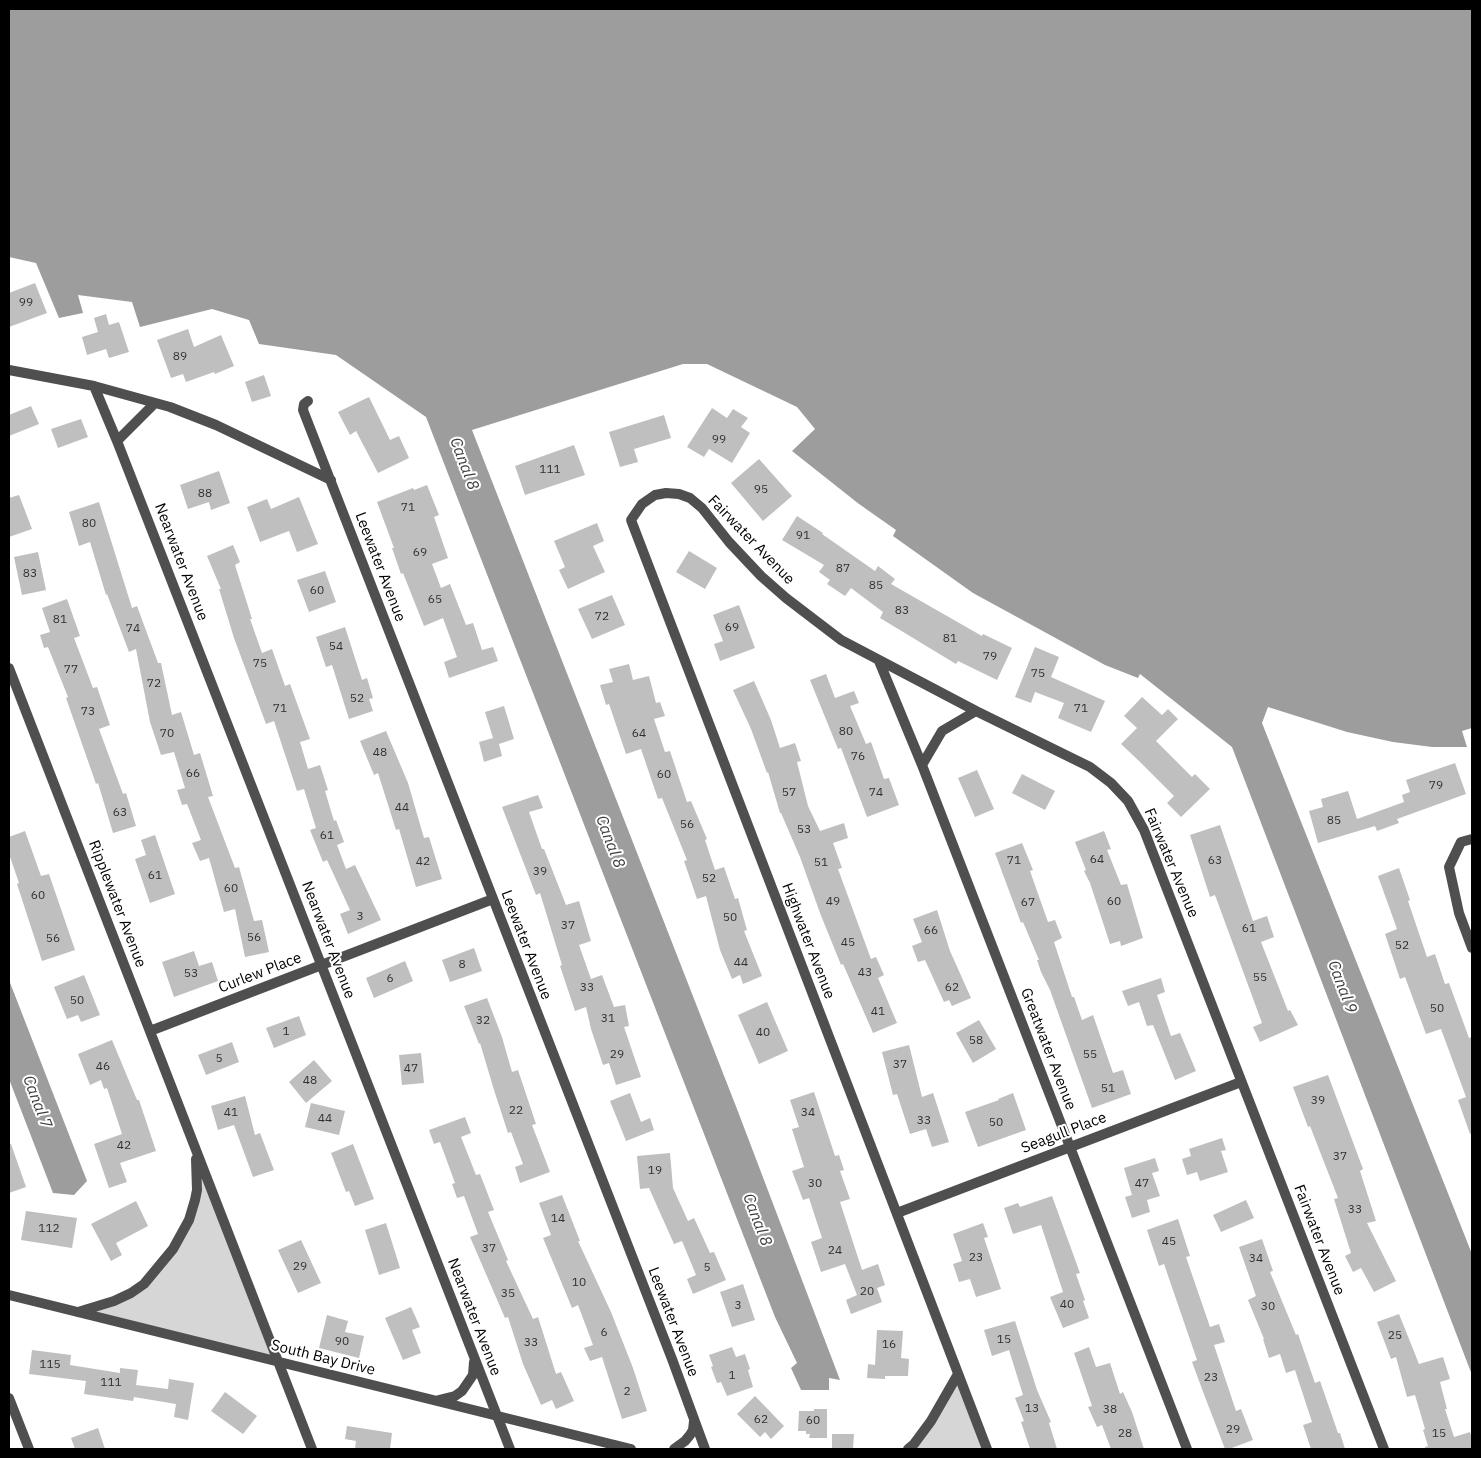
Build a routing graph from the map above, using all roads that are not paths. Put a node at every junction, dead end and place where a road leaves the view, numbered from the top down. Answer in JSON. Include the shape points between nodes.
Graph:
{"nodes":[{"id":1,"x":9,"y":370,"type":"edge"},
{"id":2,"x":94,"y":386,"type":"junction"},
{"id":3,"x":308,"y":401,"type":"dead end"},
{"id":4,"x":154,"y":404,"type":"junction"},
{"id":5,"x":118,"y":441,"type":"junction"},
{"id":6,"x":331,"y":480,"type":"junction"},
{"id":7,"x":631,"y":520,"type":"joint"},
{"id":8,"x":879,"y":661,"type":"junction"},
{"id":9,"x":9,"y":668,"type":"edge"},
{"id":10,"x":976,"y":711,"type":"junction"},
{"id":11,"x":922,"y":765,"type":"junction"},
{"id":12,"x":1472,"y":838,"type":"edge"},
{"id":13,"x":492,"y":899,"type":"junction"},
{"id":14,"x":1472,"y":948,"type":"edge"},
{"id":15,"x":321,"y":965,"type":"junction"},
{"id":16,"x":150,"y":1031,"type":"junction"},
{"id":17,"x":1241,"y":1082,"type":"junction"},
{"id":18,"x":1070,"y":1147,"type":"junction"},
{"id":19,"x":196,"y":1150,"type":"junction"},
{"id":20,"x":897,"y":1214,"type":"junction"},
{"id":21,"x":9,"y":1296,"type":"edge"},
{"id":22,"x":77,"y":1312,"type":"junction"},
{"id":23,"x":474,"y":1358,"type":"junction"},
{"id":24,"x":277,"y":1362,"type":"junction"},
{"id":25,"x":958,"y":1374,"type":"junction"},
{"id":26,"x":9,"y":1398,"type":"edge"},
{"id":27,"x":436,"y":1401,"type":"junction"},
{"id":28,"x":497,"y":1416,"type":"junction"},
{"id":29,"x":694,"y":1420,"type":"junction"},
{"id":30,"x":29,"y":1449,"type":"edge"},
{"id":31,"x":312,"y":1449,"type":"edge"},
{"id":32,"x":510,"y":1449,"type":"edge"},
{"id":33,"x":631,"y":1449,"type":"edge"},
{"id":34,"x":674,"y":1449,"type":"edge"},
{"id":35,"x":704,"y":1449,"type":"edge"},
{"id":36,"x":908,"y":1449,"type":"edge"},
{"id":37,"x":987,"y":1449,"type":"edge"},
{"id":38,"x":1187,"y":1449,"type":"edge"},
{"id":39,"x":1384,"y":1449,"type":"edge"}],
"edges":[{"from":1,"to":2,"type":"street"},
{"from":2,"to":4,"type":"street"},
{"from":2,"to":5,"type":"street","name":"Nearwater Avenue"},
{"from":3,"to":6,"type":"street","name":"Leewater Avenue","via":[[303,410]]},
{"from":4,"to":5,"type":"street"},
{"from":4,"to":6,"type":"street","via":[[216,425]]},
{"from":5,"to":15,"type":"street","name":"Nearwater Avenue"},
{"from":6,"to":13,"type":"street","name":"Leewater Avenue"},
{"from":7,"to":8,"type":"street","name":"Fairwater Avenue","via":[[642,504],[656,495],[679,494],[690,498],[786,598],[841,640]]},
{"from":7,"to":20,"type":"street","name":"Highwater Avenue"},
{"from":8,"to":10,"type":"street","name":"Fairwater Avenue"},
{"from":8,"to":11,"type":"street","name":"Greatwater Avenue"},
{"from":9,"to":16,"type":"street","name":"Ripplewater Avenue"},
{"from":10,"to":11,"type":"street","via":[[942,731]]},
{"from":10,"to":17,"type":"street","name":"Fairwater Avenue","via":[[1090,767],[1128,801],[1144,830]]},
{"from":11,"to":18,"type":"street","name":"Greatwater Avenue"},
{"from":12,"to":14,"type":"street","via":[[1462,842],[1449,867],[1459,914]]},
{"from":13,"to":15,"type":"street","name":"Curlew Place"},
{"from":13,"to":29,"type":"street","name":"Leewater Avenue"},
{"from":15,"to":16,"type":"street","name":"Curlew Place"},
{"from":15,"to":23,"type":"street","name":"Nearwater Avenue"},
{"from":16,"to":19,"type":"street","name":"Ripplewater Avenue"},
{"from":17,"to":18,"type":"street","name":"Seagull Place"},
{"from":17,"to":39,"type":"street","name":"Fairwater Avenue"},
{"from":18,"to":20,"type":"street","name":"Seagull Place"},
{"from":18,"to":38,"type":"street","name":"Greatwater Avenue"},
{"from":19,"to":22,"type":"street","name":"Ripplewater Avenue","via":[[195,1200],[174,1249],[144,1284],[114,1301]]},
{"from":19,"to":24,"type":"street","name":"Ripplewater Avenue"},
{"from":20,"to":25,"type":"street","name":"Highwater Avenue"},
{"from":21,"to":22,"type":"street","name":"South Bay Drive"},
{"from":22,"to":24,"type":"street","name":"South Bay Drive"},
{"from":23,"to":27,"type":"street","via":[[473,1375],[462,1391]]},
{"from":23,"to":28,"type":"street","name":"Nearwater Avenue"},
{"from":24,"to":27,"type":"street","name":"South Bay Drive"},
{"from":24,"to":31,"type":"street","name":"Ripplewater Avenue"},
{"from":25,"to":36,"type":"street","via":[[931,1421]]},
{"from":25,"to":37,"type":"street","name":"Highwater Avenue"},
{"from":26,"to":30,"type":"street"},
{"from":27,"to":28,"type":"street","name":"South Bay Drive"},
{"from":28,"to":32,"type":"street","name":"Nearwater Avenue"},
{"from":28,"to":33,"type":"street","name":"South Bay Drive"},
{"from":29,"to":34,"type":"street","via":[[690,1436]]},
{"from":29,"to":35,"type":"street","name":"Leewater Avenue"}]}
